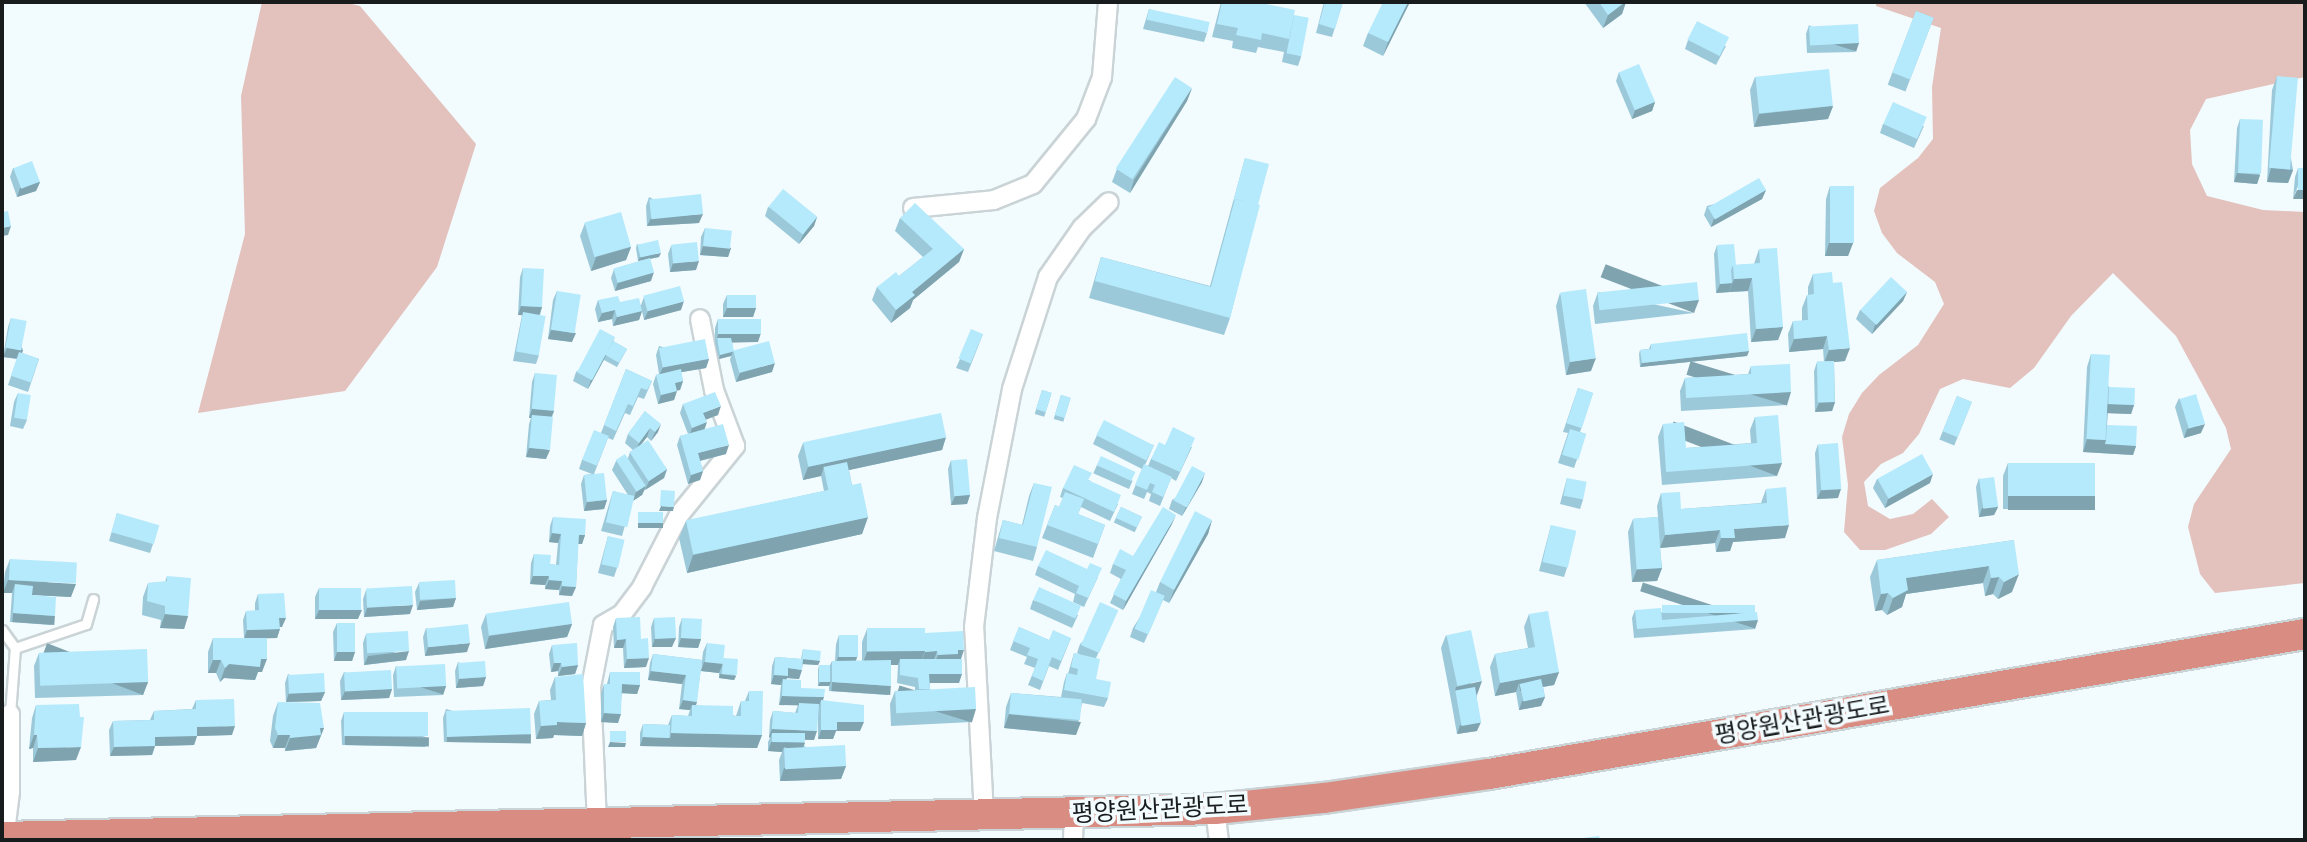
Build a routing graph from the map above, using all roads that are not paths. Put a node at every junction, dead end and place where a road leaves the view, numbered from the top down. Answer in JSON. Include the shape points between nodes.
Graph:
{"nodes":[{"id":1,"x":1108,"y":2,"type":"edge"},
{"id":2,"x":1109,"y":202,"type":"dead end"},
{"id":3,"x":913,"y":208,"type":"edge"},
{"id":4,"x":700,"y":319,"type":"dead end"},
{"id":5,"x":93,"y":599,"type":"dead end"},
{"id":6,"x":2,"y":630,"type":"edge"},
{"id":7,"x":2305,"y":634,"type":"edge"},
{"id":8,"x":15,"y":648,"type":"junction"},
{"id":9,"x":10,"y":714,"type":"joint"},
{"id":10,"x":1215,"y":809,"type":"junction"},
{"id":11,"x":984,"y":815,"type":"junction"},
{"id":12,"x":597,"y":823,"type":"junction"},
{"id":13,"x":1073,"y":827,"type":"edge"},
{"id":14,"x":3,"y":838,"type":"edge"},
{"id":15,"x":1219,"y":840,"type":"edge"}],
"edges":[{"from":1,"to":3,"type":"street","via":[[1102,77],[1086,119],[1033,184],[994,200]]},
{"from":2,"to":11,"type":"street","via":[[1082,228],[1048,277],[1006,417],[974,627]]},
{"from":4,"to":12,"type":"street","via":[[714,390],[735,446],[679,515],[642,587],[622,614],[603,625],[591,687]]},
{"from":5,"to":8,"type":"lane","via":[[86,624]]},
{"from":6,"to":8,"type":"lane"},
{"from":7,"to":10,"type":"highway","name":"평양원산관광도로","via":[[1489,774]]},
{"from":8,"to":9,"type":"lane"},
{"from":9,"to":14,"type":"street","via":[[10,792]]},
{"from":10,"to":13,"type":"highway","name":"평양원산관광도로"},
{"from":10,"to":15,"type":"street"},
{"from":11,"to":12,"type":"highway","name":"평양원산관광도로"},
{"from":11,"to":13,"type":"highway","name":"평양원산관광도로"},
{"from":12,"to":14,"type":"highway","name":"평양원산관광도로"}]}
